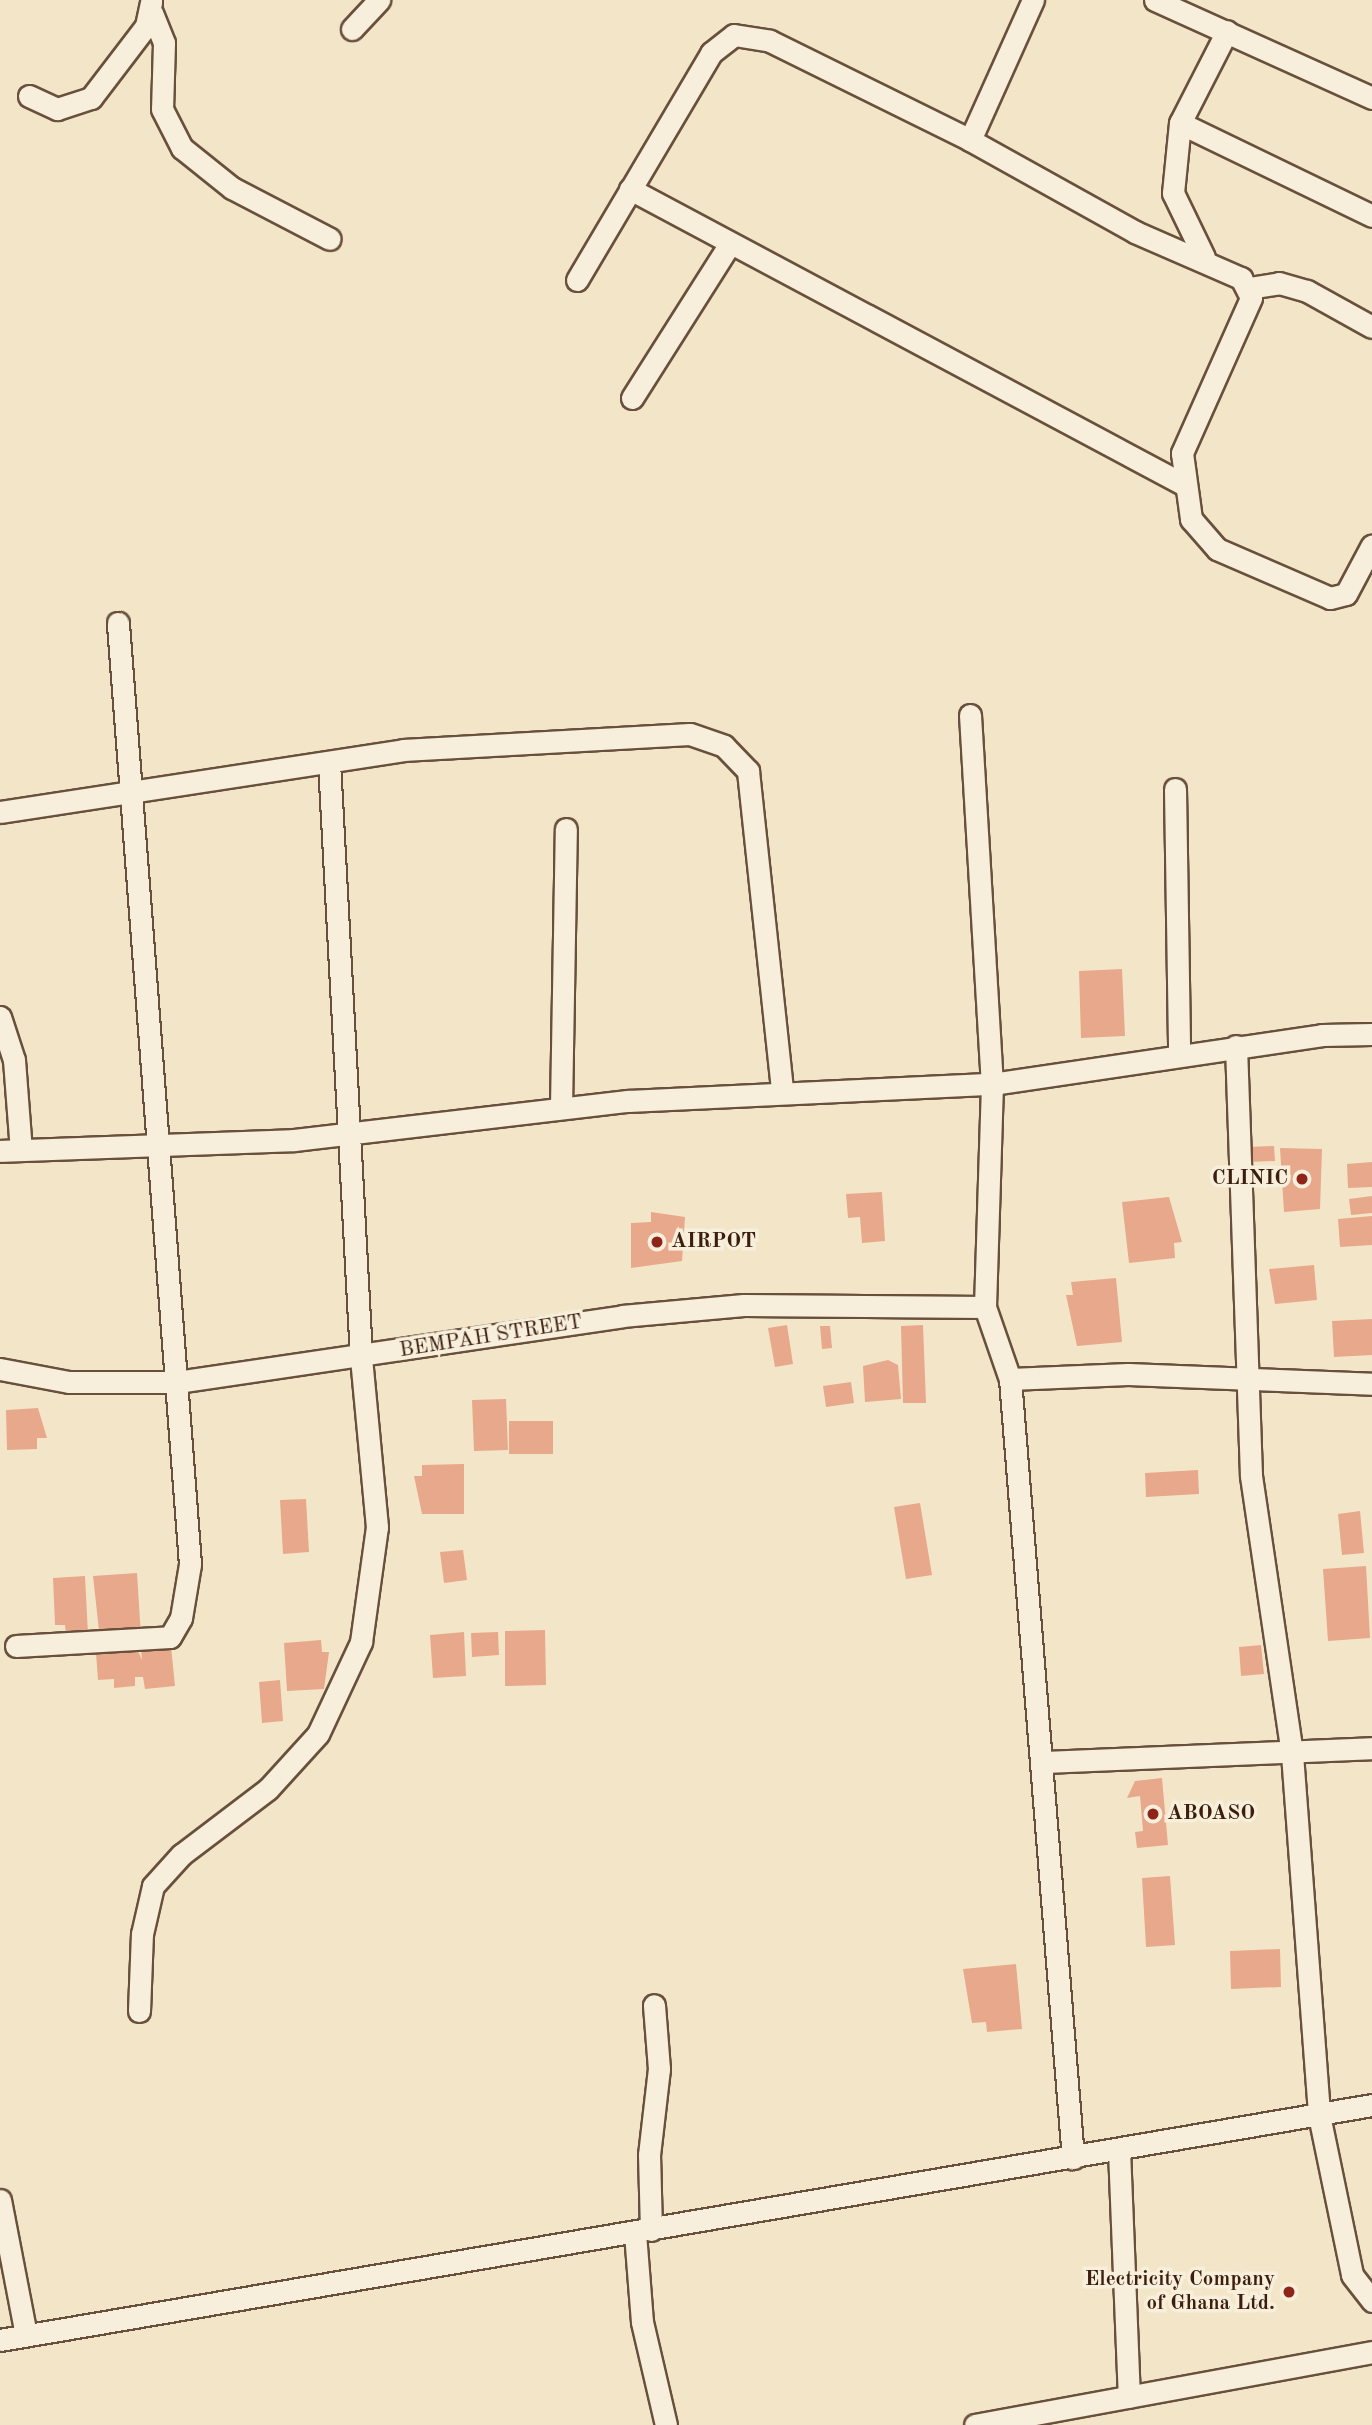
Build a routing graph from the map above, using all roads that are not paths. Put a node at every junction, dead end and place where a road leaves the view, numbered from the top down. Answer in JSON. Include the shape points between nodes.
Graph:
{"nodes":[{"id":1,"x":379,"y":0,"type":"edge"},
{"id":2,"x":1033,"y":0,"type":"edge"},
{"id":3,"x":1155,"y":0,"type":"edge"},
{"id":4,"x":151,"y":6,"type":"edge"},
{"id":5,"x":352,"y":29,"type":"dead end"},
{"id":6,"x":1227,"y":31,"type":"junction"},
{"id":7,"x":29,"y":96,"type":"dead end"},
{"id":8,"x":1372,"y":99,"type":"edge"},
{"id":9,"x":1180,"y":122,"type":"junction"},
{"id":10,"x":970,"y":140,"type":"junction"},
{"id":11,"x":630,"y":189,"type":"junction"},
{"id":12,"x":1372,"y":216,"type":"edge"},
{"id":13,"x":330,"y":239,"type":"dead end"},
{"id":14,"x":729,"y":245,"type":"junction"},
{"id":15,"x":1204,"y":257,"type":"junction"},
{"id":16,"x":577,"y":279,"type":"dead end"},
{"id":17,"x":1250,"y":288,"type":"junction"},
{"id":18,"x":1372,"y":327,"type":"edge"},
{"id":19,"x":632,"y":398,"type":"dead end"},
{"id":20,"x":1181,"y":483,"type":"junction"},
{"id":21,"x":1372,"y":545,"type":"edge"},
{"id":22,"x":118,"y":623,"type":"dead end"},
{"id":23,"x":970,"y":715,"type":"dead end"},
{"id":24,"x":329,"y":762,"type":"junction"},
{"id":25,"x":1175,"y":789,"type":"dead end"},
{"id":26,"x":132,"y":794,"type":"junction"},
{"id":27,"x":0,"y":812,"type":"edge"},
{"id":28,"x":566,"y":829,"type":"dead end"},
{"id":29,"x":0,"y":1017,"type":"edge"},
{"id":30,"x":1372,"y":1034,"type":"edge"},
{"id":31,"x":1237,"y":1046,"type":"junction"},
{"id":32,"x":1179,"y":1054,"type":"junction"},
{"id":33,"x":992,"y":1084,"type":"junction"},
{"id":34,"x":782,"y":1091,"type":"junction"},
{"id":35,"x":561,"y":1107,"type":"junction"},
{"id":36,"x":353,"y":1132,"type":"junction"},
{"id":37,"x":162,"y":1142,"type":"junction"},
{"id":38,"x":10,"y":1150,"type":"edge"},
{"id":39,"x":985,"y":1307,"type":"junction"},
{"id":40,"x":361,"y":1357,"type":"junction"},
{"id":41,"x":0,"y":1369,"type":"edge"},
{"id":42,"x":1010,"y":1379,"type":"junction"},
{"id":43,"x":177,"y":1382,"type":"junction"},
{"id":44,"x":1251,"y":1384,"type":"junction"},
{"id":45,"x":1372,"y":1384,"type":"edge"},
{"id":46,"x":16,"y":1646,"type":"dead end"},
{"id":47,"x":1372,"y":1748,"type":"edge"},
{"id":48,"x":1292,"y":1754,"type":"junction"},
{"id":49,"x":1043,"y":1762,"type":"junction"},
{"id":50,"x":654,"y":2005,"type":"dead end"},
{"id":51,"x":139,"y":2011,"type":"dead end"},
{"id":52,"x":1372,"y":2105,"type":"edge"},
{"id":53,"x":1319,"y":2115,"type":"junction"},
{"id":54,"x":1119,"y":2150,"type":"junction"},
{"id":55,"x":1073,"y":2158,"type":"junction"},
{"id":56,"x":0,"y":2200,"type":"edge"},
{"id":57,"x":643,"y":2232,"type":"junction"},
{"id":58,"x":1372,"y":2301,"type":"edge"},
{"id":59,"x":26,"y":2335,"type":"junction"},
{"id":60,"x":0,"y":2340,"type":"edge"},
{"id":61,"x":1372,"y":2352,"type":"edge"},
{"id":62,"x":1129,"y":2397,"type":"junction"},
{"id":63,"x":666,"y":2425,"type":"edge"},
{"id":64,"x":975,"y":2425,"type":"edge"}],
"edges":[{"from":1,"to":5,"type":"street"},
{"from":2,"to":10,"type":"street"},
{"from":3,"to":6,"type":"street"},
{"from":4,"to":7,"type":"street","via":[[91,98],[57,109]]},
{"from":4,"to":13,"type":"street","via":[[164,43],[162,109],[182,148],[232,188]]},
{"from":6,"to":8,"type":"street"},
{"from":6,"to":9,"type":"street"},
{"from":9,"to":12,"type":"street"},
{"from":9,"to":15,"type":"street","via":[[1173,193]]},
{"from":10,"to":11,"type":"street","via":[[770,41],[734,35],[711,53]]},
{"from":10,"to":15,"type":"street","via":[[1135,232]]},
{"from":11,"to":14,"type":"street"},
{"from":11,"to":16,"type":"street"},
{"from":14,"to":19,"type":"street"},
{"from":14,"to":20,"type":"street"},
{"from":15,"to":17,"type":"street"},
{"from":17,"to":18,"type":"street","via":[[1279,283],[1307,291]]},
{"from":17,"to":20,"type":"street","via":[[1251,298],[1182,453]]},
{"from":20,"to":21,"type":"street","via":[[1191,519],[1217,549],[1330,598],[1346,594]]},
{"from":22,"to":26,"type":"street"},
{"from":23,"to":33,"type":"street"},
{"from":24,"to":26,"type":"street"},
{"from":24,"to":34,"type":"street","via":[[403,750],[690,734],[724,746],[748,772]]},
{"from":24,"to":36,"type":"street"},
{"from":25,"to":32,"type":"street"},
{"from":26,"to":27,"type":"street"},
{"from":26,"to":37,"type":"street"},
{"from":28,"to":35,"type":"street"},
{"from":29,"to":38,"type":"street","via":[[14,1060]]},
{"from":30,"to":31,"type":"street"},
{"from":31,"to":32,"type":"street"},
{"from":31,"to":44,"type":"street"},
{"from":32,"to":33,"type":"street"},
{"from":33,"to":34,"type":"street"},
{"from":33,"to":39,"type":"street"},
{"from":34,"to":35,"type":"street"},
{"from":35,"to":36,"type":"street"},
{"from":36,"to":37,"type":"street","via":[[294,1140]]},
{"from":36,"to":40,"type":"street"},
{"from":37,"to":38,"type":"street"},
{"from":37,"to":43,"type":"street"},
{"from":39,"to":40,"type":"street","name":"BEMPAH STREET","via":[[744,1305],[622,1316]]},
{"from":39,"to":42,"type":"street"},
{"from":40,"to":43,"type":"street","name":"BEMPAH STREET"},
{"from":40,"to":51,"type":"street","via":[[377,1527],[361,1642],[318,1734],[268,1789],[181,1854],[153,1886],[142,1934]]},
{"from":41,"to":43,"type":"street","name":"BEMPAH STREET","via":[[69,1382]]},
{"from":42,"to":44,"type":"street","via":[[1128,1374]]},
{"from":42,"to":49,"type":"street"},
{"from":43,"to":46,"type":"street","via":[[190,1564],[181,1618],[170,1637]]},
{"from":44,"to":45,"type":"street"},
{"from":44,"to":48,"type":"street","via":[[1251,1476]]},
{"from":47,"to":48,"type":"street"},
{"from":48,"to":49,"type":"street"},
{"from":48,"to":53,"type":"street"},
{"from":49,"to":55,"type":"street"},
{"from":50,"to":57,"type":"street","via":[[659,2069]]},
{"from":52,"to":53,"type":"street"},
{"from":53,"to":54,"type":"street"},
{"from":53,"to":58,"type":"street","via":[[1352,2275]]},
{"from":54,"to":55,"type":"street"},
{"from":54,"to":62,"type":"street"},
{"from":55,"to":57,"type":"street"},
{"from":56,"to":59,"type":"street"},
{"from":57,"to":59,"type":"street"},
{"from":57,"to":63,"type":"street","via":[[642,2322]]},
{"from":59,"to":60,"type":"street"},
{"from":61,"to":62,"type":"street"},
{"from":62,"to":64,"type":"street"}]}
